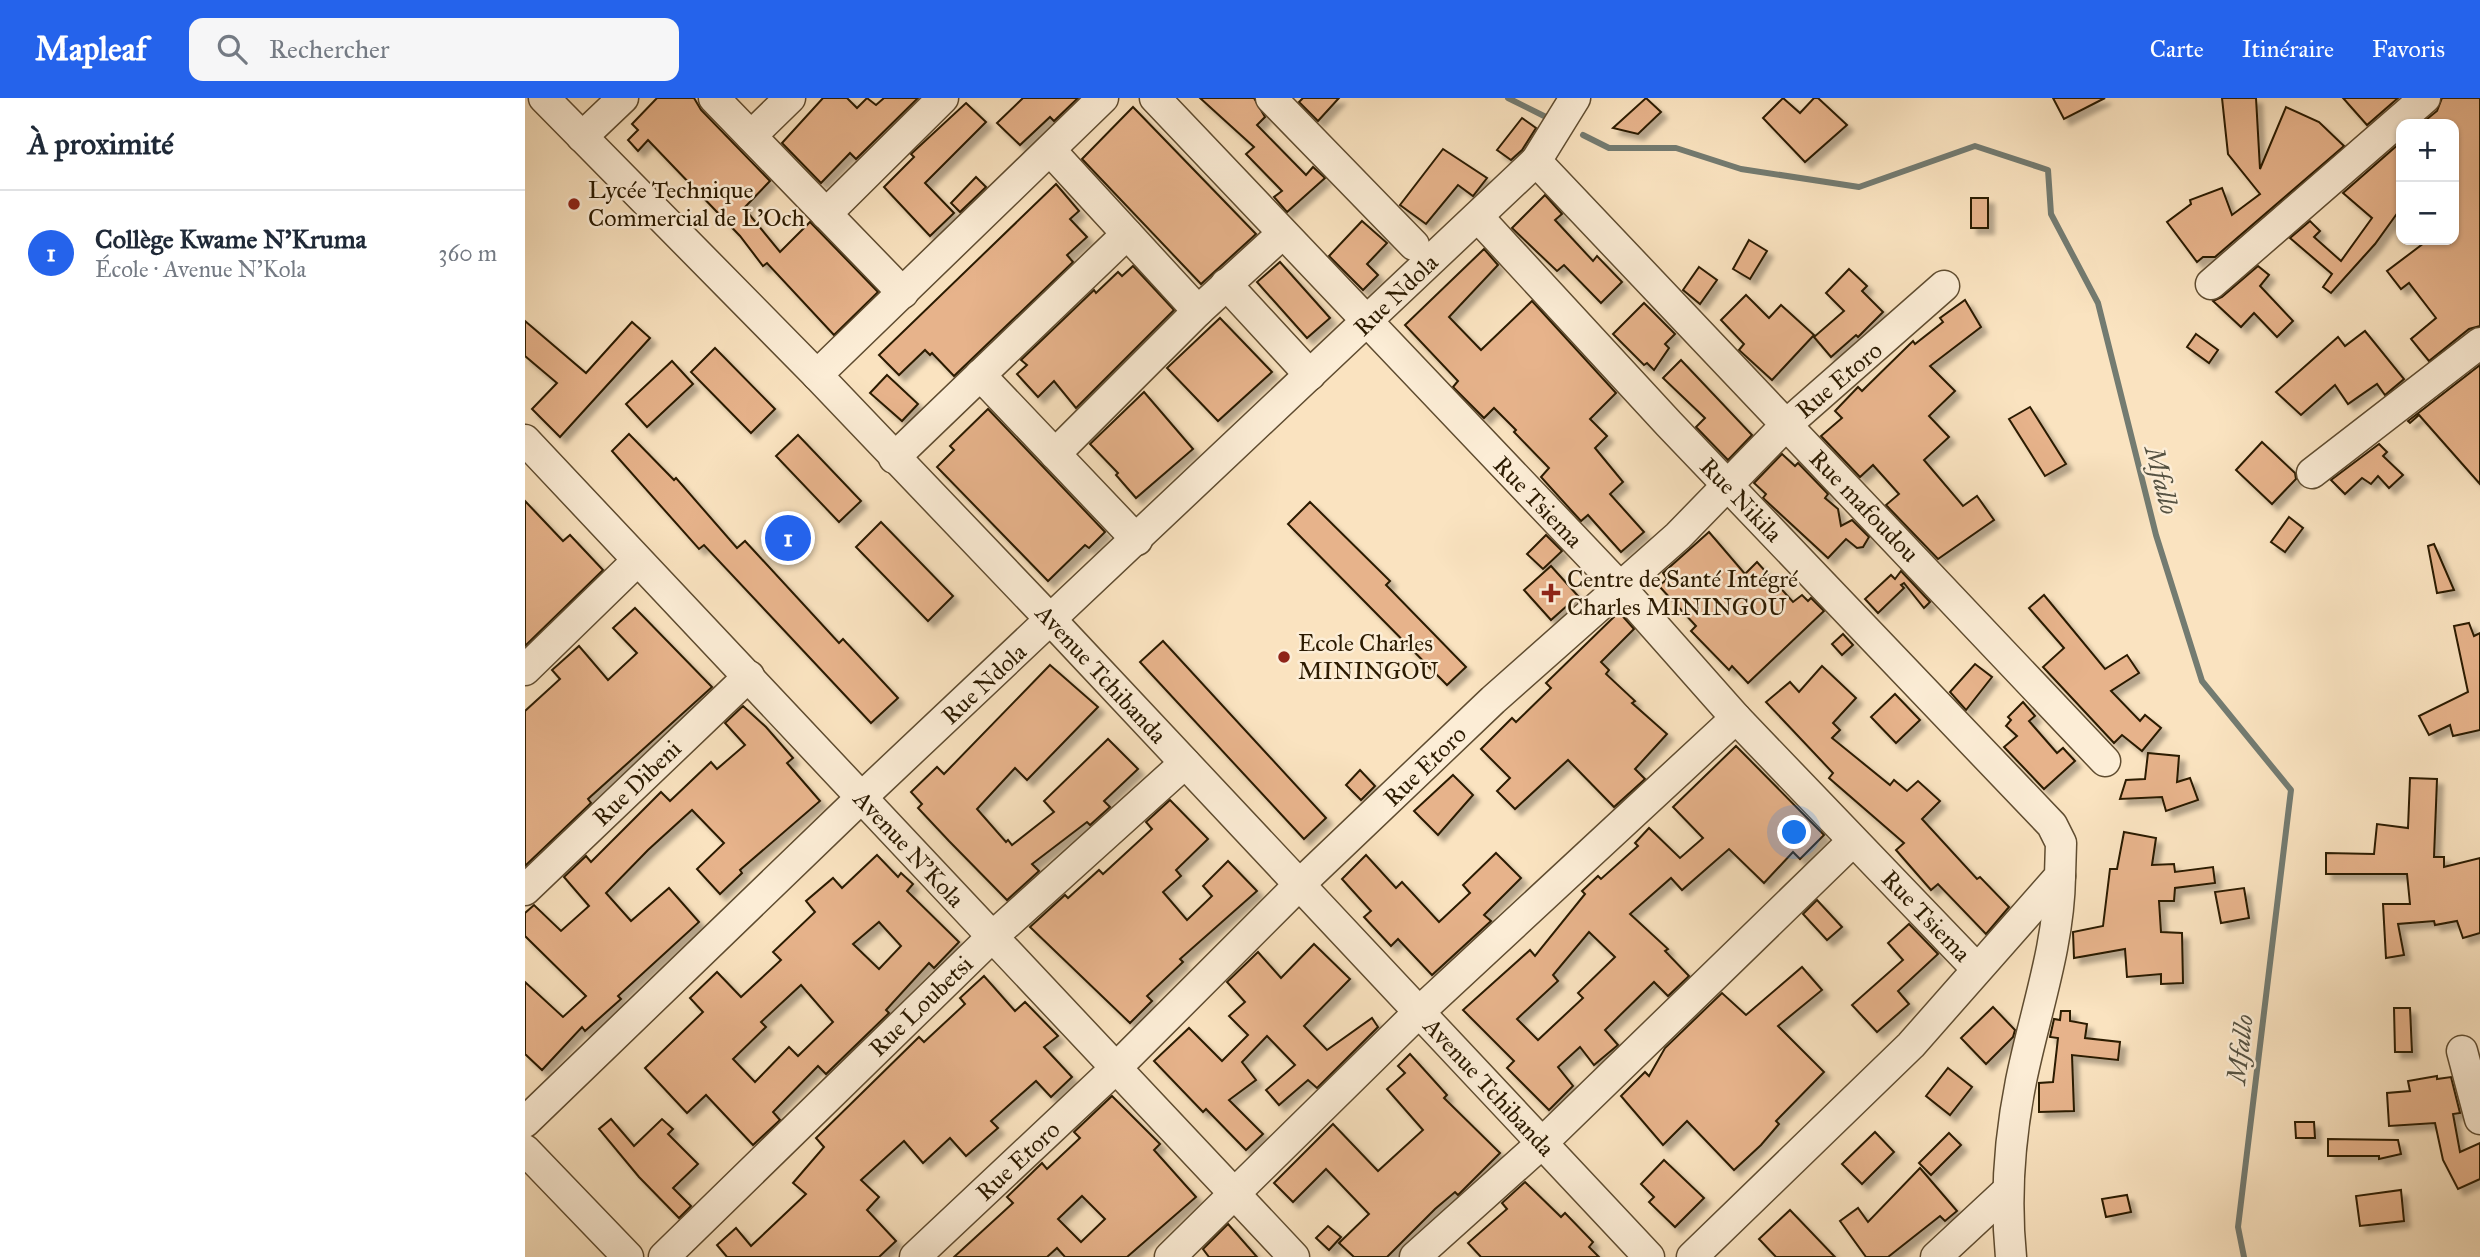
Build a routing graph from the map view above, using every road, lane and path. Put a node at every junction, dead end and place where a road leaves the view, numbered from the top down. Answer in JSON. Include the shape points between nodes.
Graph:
{"nodes":[{"id":1,"x":544,"y":98,"type":"edge"},
{"id":2,"x":623,"y":98,"type":"edge"},
{"id":3,"x":714,"y":98,"type":"edge"},
{"id":4,"x":790,"y":98,"type":"edge"},
{"id":5,"x":943,"y":98,"type":"edge"},
{"id":6,"x":1104,"y":98,"type":"edge"},
{"id":7,"x":1155,"y":98,"type":"edge"},
{"id":8,"x":1271,"y":98,"type":"edge"},
{"id":9,"x":1575,"y":98,"type":"edge"},
{"id":10,"x":2425,"y":98,"type":"edge"},
{"id":11,"x":751,"y":136,"type":"junction"},
{"id":12,"x":582,"y":137,"type":"junction"},
{"id":13,"x":1050,"y":150,"type":"junction"},
{"id":14,"x":1536,"y":161,"type":"junction"},
{"id":15,"x":826,"y":214,"type":"junction"},
{"id":16,"x":1478,"y":217,"type":"junction"},
{"id":17,"x":1127,"y":234,"type":"junction"},
{"id":18,"x":1282,"y":234,"type":"junction"},
{"id":19,"x":1414,"y":245,"type":"dead end"},
{"id":20,"x":1226,"y":284,"type":"junction"},
{"id":21,"x":2211,"y":284,"type":"dead end"},
{"id":22,"x":1944,"y":286,"type":"dead end"},
{"id":23,"x":903,"y":293,"type":"junction"},
{"id":24,"x":1198,"y":311,"type":"junction"},
{"id":25,"x":1367,"y":324,"type":"junction"},
{"id":26,"x":2480,"y":343,"type":"edge"},
{"id":27,"x":817,"y":375,"type":"junction"},
{"id":28,"x":981,"y":375,"type":"junction"},
{"id":29,"x":1310,"y":375,"type":"junction"},
{"id":30,"x":1786,"y":425,"type":"junction"},
{"id":31,"x":526,"y":443,"type":"edge"},
{"id":32,"x":1055,"y":454,"type":"junction"},
{"id":33,"x":894,"y":458,"type":"junction"},
{"id":34,"x":2312,"y":474,"type":"dead end"},
{"id":35,"x":1729,"y":487,"type":"junction"},
{"id":36,"x":1137,"y":540,"type":"junction"},
{"id":37,"x":637,"y":561,"type":"junction"},
{"id":38,"x":1619,"y":586,"type":"junction"},
{"id":39,"x":1051,"y":620,"type":"junction"},
{"id":40,"x":525,"y":670,"type":"edge"},
{"id":41,"x":749,"y":676,"type":"junction"},
{"id":42,"x":1736,"y":718,"type":"junction"},
{"id":43,"x":2105,"y":761,"type":"dead end"},
{"id":44,"x":1185,"y":763,"type":"junction"},
{"id":45,"x":862,"y":797,"type":"junction"},
{"id":46,"x":1853,"y":841,"type":"junction"},
{"id":47,"x":2060,"y":876,"type":"junction"},
{"id":48,"x":1301,"y":883,"type":"junction"},
{"id":49,"x":525,"y":890,"type":"edge"},
{"id":50,"x":991,"y":937,"type":"junction"},
{"id":51,"x":1977,"y":969,"type":"junction"},
{"id":52,"x":1419,"y":1012,"type":"junction"},
{"id":53,"x":2462,"y":1051,"type":"dead end"},
{"id":54,"x":1116,"y":1068,"type":"junction"},
{"id":55,"x":2480,"y":1119,"type":"edge"},
{"id":56,"x":525,"y":1122,"type":"edge"},
{"id":57,"x":1541,"y":1144,"type":"junction"},
{"id":58,"x":525,"y":1150,"type":"edge"},
{"id":59,"x":2006,"y":1192,"type":"junction"},
{"id":60,"x":1234,"y":1196,"type":"junction"},
{"id":61,"x":628,"y":1257,"type":"edge"},
{"id":62,"x":664,"y":1257,"type":"edge"},
{"id":63,"x":915,"y":1257,"type":"edge"},
{"id":64,"x":1170,"y":1257,"type":"edge"},
{"id":65,"x":1294,"y":1257,"type":"edge"},
{"id":66,"x":1415,"y":1257,"type":"edge"},
{"id":67,"x":1649,"y":1257,"type":"edge"},
{"id":68,"x":1692,"y":1257,"type":"edge"},
{"id":69,"x":1936,"y":1257,"type":"edge"},
{"id":70,"x":2011,"y":1257,"type":"edge"}],
"edges":[{"from":1,"to":12,"type":"street","name":"Avenue Tchibanda"},
{"from":2,"to":12,"type":"street"},
{"from":3,"to":11,"type":"street"},
{"from":4,"to":11,"type":"street"},
{"from":5,"to":15,"type":"street"},
{"from":6,"to":13,"type":"street"},
{"from":7,"to":18,"type":"street","name":"Rue Tsiema"},
{"from":8,"to":19,"type":"street"},
{"from":9,"to":14,"type":"street","name":"Rue Ndola"},
{"from":10,"to":21,"type":"street"},
{"from":11,"to":15,"type":"street"},
{"from":12,"to":27,"type":"street","name":"Avenue Tchibanda"},
{"from":13,"to":17,"type":"street"},
{"from":13,"to":23,"type":"street"},
{"from":14,"to":16,"type":"street","name":"Rue Ndola"},
{"from":14,"to":30,"type":"street","name":"Rue mafoudou"},
{"from":15,"to":23,"type":"street"},
{"from":16,"to":25,"type":"street","name":"Rue Ndola"},
{"from":16,"to":35,"type":"street","name":"Rue Nikila"},
{"from":17,"to":24,"type":"street"},
{"from":17,"to":28,"type":"street"},
{"from":18,"to":20,"type":"street"},
{"from":18,"to":25,"type":"street","name":"Rue Tsiema"},
{"from":20,"to":24,"type":"street"},
{"from":20,"to":29,"type":"street"},
{"from":22,"to":30,"type":"street","name":"Rue Etoro"},
{"from":23,"to":27,"type":"street"},
{"from":24,"to":32,"type":"street"},
{"from":25,"to":29,"type":"street","name":"Rue Ndola"},
{"from":25,"to":38,"type":"street","name":"Rue Tsiema"},
{"from":26,"to":34,"type":"street"},
{"from":27,"to":33,"type":"street","name":"Avenue Tchibanda"},
{"from":28,"to":32,"type":"street"},
{"from":28,"to":33,"type":"street"},
{"from":29,"to":36,"type":"street","name":"Rue Ndola"},
{"from":30,"to":35,"type":"street","name":"Rue Etoro"},
{"from":30,"to":43,"type":"street","name":"Rue mafoudou"},
{"from":31,"to":37,"type":"street","name":"Avenue N'Kola"},
{"from":32,"to":36,"type":"street"},
{"from":33,"to":39,"type":"street","name":"Avenue Tchibanda"},
{"from":35,"to":38,"type":"street","name":"Rue Etoro"},
{"from":35,"to":47,"type":"street","name":"Rue Nikila","via":[[2052,825],[2061,843]]},
{"from":36,"to":39,"type":"street","name":"Rue Ndola"},
{"from":37,"to":40,"type":"street"},
{"from":37,"to":41,"type":"street","name":"Avenue N'Kola"},
{"from":38,"to":42,"type":"street","name":"Rue Tsiema"},
{"from":38,"to":48,"type":"street","name":"Rue Etoro"},
{"from":39,"to":44,"type":"street","name":"Avenue Tchibanda"},
{"from":39,"to":45,"type":"street","name":"Rue Ndola"},
{"from":41,"to":45,"type":"street","name":"Avenue N'Kola"},
{"from":41,"to":49,"type":"street","name":"Rue Dibeni"},
{"from":42,"to":46,"type":"street","name":"Rue Tsiema"},
{"from":42,"to":52,"type":"street"},
{"from":44,"to":48,"type":"street","name":"Avenue Tchibanda"},
{"from":44,"to":50,"type":"street","name":"Rue Loubetsi"},
{"from":45,"to":50,"type":"street","name":"Avenue N'Kola"},
{"from":45,"to":56,"type":"street","name":"Rue Ndola"},
{"from":46,"to":51,"type":"street","name":"Rue Tsiema"},
{"from":46,"to":57,"type":"street"},
{"from":47,"to":51,"type":"street"},
{"from":47,"to":59,"type":"street","via":[[2059,917],[2011,1135]]},
{"from":48,"to":52,"type":"street","name":"Avenue Tchibanda"},
{"from":48,"to":54,"type":"street","name":"Rue Etoro"},
{"from":50,"to":54,"type":"street","name":"Avenue N'Kola"},
{"from":50,"to":62,"type":"street","name":"Rue Loubetsi"},
{"from":51,"to":68,"type":"street","via":[[1911,1045]]},
{"from":52,"to":57,"type":"street","name":"Avenue Tchibanda"},
{"from":52,"to":60,"type":"street"},
{"from":53,"to":55,"type":"street"},
{"from":54,"to":60,"type":"street","name":"Avenue N'Kola"},
{"from":54,"to":63,"type":"street","name":"Rue Etoro"},
{"from":57,"to":66,"type":"street"},
{"from":57,"to":67,"type":"street","name":"Avenue Tchibanda"},
{"from":58,"to":61,"type":"street"},
{"from":59,"to":69,"type":"street"},
{"from":59,"to":70,"type":"street"},
{"from":60,"to":64,"type":"street"},
{"from":60,"to":65,"type":"street","name":"Avenue N'Kola"}]}
